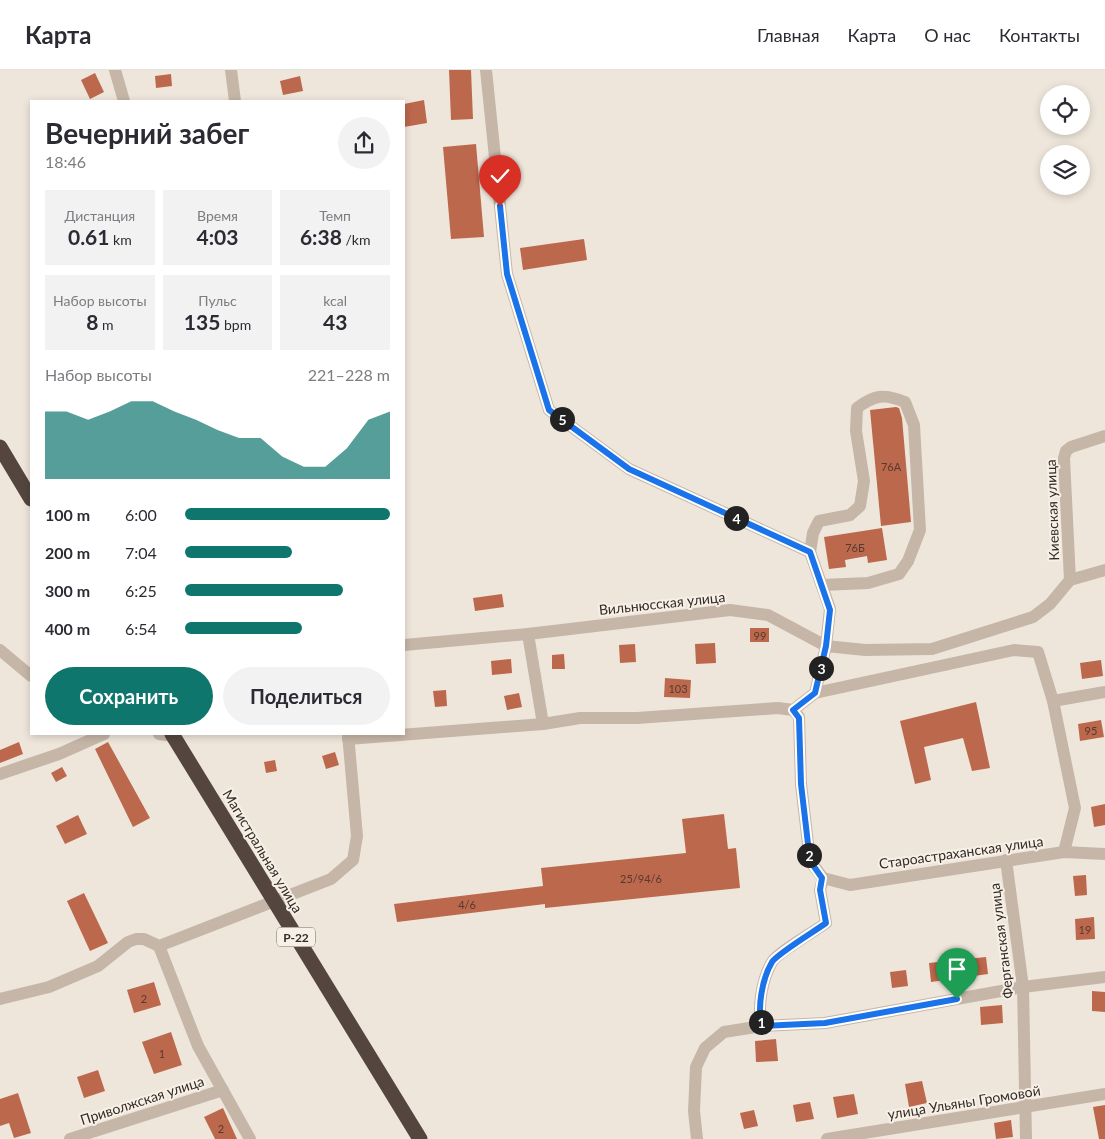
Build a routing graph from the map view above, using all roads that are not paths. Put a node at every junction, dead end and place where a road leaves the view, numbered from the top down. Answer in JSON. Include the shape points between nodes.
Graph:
{"nodes":[{"id":1,"x":115,"y":70,"type":"edge"},
{"id":2,"x":231,"y":70,"type":"edge"},
{"id":3,"x":486,"y":70,"type":"edge"},
{"id":4,"x":124,"y":100,"type":"edge"},
{"id":5,"x":235,"y":100,"type":"edge"},
{"id":6,"x":1105,"y":436,"type":"edge"},
{"id":7,"x":0,"y":447,"type":"edge"},
{"id":8,"x":30,"y":497,"type":"edge"},
{"id":9,"x":810,"y":552,"type":"junction"},
{"id":10,"x":1105,"y":570,"type":"edge"},
{"id":11,"x":1070,"y":580,"type":"junction"},
{"id":12,"x":822,"y":585,"type":"junction"},
{"id":13,"x":528,"y":634,"type":"junction"},
{"id":14,"x":405,"y":645,"type":"edge"},
{"id":15,"x":826,"y":646,"type":"junction"},
{"id":16,"x":1,"y":651,"type":"edge"},
{"id":17,"x":30,"y":675,"type":"edge"},
{"id":18,"x":1105,"y":692,"type":"edge"},
{"id":19,"x":815,"y":693,"type":"junction"},
{"id":20,"x":1053,"y":701,"type":"junction"},
{"id":21,"x":793,"y":710,"type":"junction"},
{"id":22,"x":543,"y":724,"type":"junction"},
{"id":23,"x":405,"y":732,"type":"edge"},
{"id":24,"x":102,"y":735,"type":"edge"},
{"id":25,"x":169,"y":735,"type":"edge"},
{"id":26,"x":364,"y":735,"type":"edge"},
{"id":27,"x":348,"y":736,"type":"edge"},
{"id":28,"x":0,"y":774,"type":"edge"},
{"id":29,"x":1064,"y":852,"type":"junction"},
{"id":30,"x":1105,"y":854,"type":"edge"},
{"id":31,"x":1006,"y":860,"type":"junction"},
{"id":32,"x":822,"y":878,"type":"junction"},
{"id":33,"x":274,"y":902,"type":"junction"},
{"id":34,"x":159,"y":946,"type":"junction"},
{"id":35,"x":1105,"y":977,"type":"edge"},
{"id":36,"x":1023,"y":987,"type":"junction"},
{"id":37,"x":0,"y":999,"type":"edge"},
{"id":38,"x":762,"y":1026,"type":"junction"},
{"id":39,"x":223,"y":1090,"type":"junction"},
{"id":40,"x":1105,"y":1094,"type":"edge"},
{"id":41,"x":1024,"y":1107,"type":"junction"},
{"id":42,"x":70,"y":1139,"type":"edge"},
{"id":43,"x":250,"y":1139,"type":"edge"},
{"id":44,"x":420,"y":1139,"type":"edge"},
{"id":45,"x":697,"y":1139,"type":"edge"},
{"id":46,"x":827,"y":1139,"type":"edge"},
{"id":47,"x":1026,"y":1139,"type":"edge"}],
"edges":[{"from":1,"to":4,"type":"street"},
{"from":2,"to":5,"type":"street"},
{"from":3,"to":9,"type":"street","via":[[507,274],[549,410],[629,469]]},
{"from":6,"to":11,"type":"street","name":"Киевская улица","via":[[1066,451]]},
{"from":7,"to":8,"type":"highway"},
{"from":9,"to":12,"type":"street"},
{"from":9,"to":12,"type":"street","via":[[819,521],[850,515],[860,506],[864,481],[856,431],[857,408],[869,399],[889,395],[905,402],[914,425],[920,530],[908,561],[899,574],[868,583]]},
{"from":10,"to":11,"type":"street"},
{"from":11,"to":15,"type":"street","name":"Вильнюсская улица","via":[[1050,604],[1033,617],[932,649],[865,650]]},
{"from":12,"to":15,"type":"street","via":[[830,610]]},
{"from":13,"to":14,"type":"street","name":"Вильнюсская улица"},
{"from":13,"to":15,"type":"street","name":"Вильнюсская улица","via":[[730,610],[768,615]]},
{"from":13,"to":22,"type":"street"},
{"from":15,"to":19,"type":"street"},
{"from":16,"to":17,"type":"street"},
{"from":18,"to":20,"type":"street"},
{"from":19,"to":20,"type":"street","via":[[1014,650],[1038,652]]},
{"from":19,"to":21,"type":"street"},
{"from":20,"to":29,"type":"street","via":[[1075,808]]},
{"from":21,"to":22,"type":"street","via":[[778,708],[637,718],[580,718]]},
{"from":21,"to":32,"type":"street","via":[[799,718],[801,784],[810,861]]},
{"from":22,"to":23,"type":"street"},
{"from":24,"to":28,"type":"street"},
{"from":25,"to":33,"type":"highway","name":"Магистральная улица","number":"Р-22"},
{"from":26,"to":27,"type":"street"},
{"from":27,"to":33,"type":"street","via":[[357,836],[352,860],[331,879]]},
{"from":29,"to":30,"type":"street","name":"Староастраханская улица"},
{"from":29,"to":31,"type":"street","name":"Староастраханская улица"},
{"from":31,"to":32,"type":"street","name":"Староастраханская улица","via":[[850,885]]},
{"from":31,"to":36,"type":"street","name":"Ферганская улица"},
{"from":32,"to":38,"type":"street","via":[[820,890],[826,923],[772,961],[761,995],[759,1014]]},
{"from":33,"to":34,"type":"street"},
{"from":33,"to":44,"type":"highway","name":"Магистральная улица","number":"Р-22"},
{"from":34,"to":37,"type":"street","via":[[136,939],[98,966],[49,987]]},
{"from":34,"to":39,"type":"street","via":[[198,1046]]},
{"from":35,"to":36,"type":"street"},
{"from":36,"to":38,"type":"street","via":[[825,1023]]},
{"from":36,"to":41,"type":"street","name":"Ферганская улица"},
{"from":38,"to":45,"type":"street","via":[[724,1032],[705,1048],[696,1068],[694,1111]]},
{"from":39,"to":42,"type":"street","name":"Приволжская улица"},
{"from":39,"to":43,"type":"street"},
{"from":40,"to":41,"type":"street","name":"улица Ульяны Громовой"},
{"from":41,"to":46,"type":"street","name":"улица Ульяны Громовой"},
{"from":41,"to":47,"type":"street","name":"Ферганская улица"}]}
